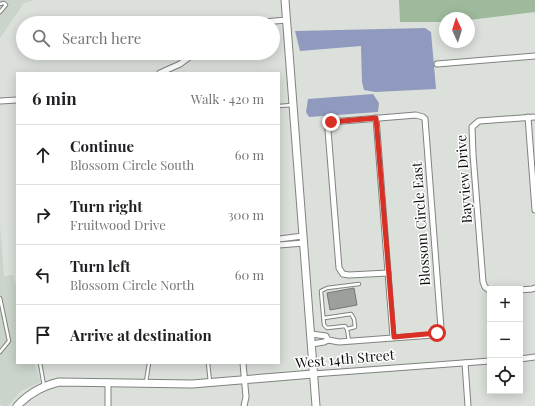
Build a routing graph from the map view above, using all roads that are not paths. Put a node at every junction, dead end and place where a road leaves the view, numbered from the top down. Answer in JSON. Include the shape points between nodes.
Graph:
{"nodes":[{"id":1,"x":285,"y":0,"type":"edge"},
{"id":2,"x":0,"y":4,"type":"edge"},
{"id":3,"x":0,"y":12,"type":"edge"},
{"id":4,"x":287,"y":20,"type":"junction"},
{"id":5,"x":280,"y":21,"type":"edge"},
{"id":6,"x":535,"y":56,"type":"edge"},
{"id":7,"x":185,"y":60,"type":"edge"},
{"id":8,"x":437,"y":64,"type":"dead end"},
{"id":9,"x":162,"y":72,"type":"edge"},
{"id":10,"x":16,"y":100,"type":"edge"},
{"id":11,"x":0,"y":101,"type":"edge"},
{"id":12,"x":293,"y":105,"type":"junction"},
{"id":13,"x":280,"y":106,"type":"edge"},
{"id":14,"x":528,"y":117,"type":"junction"},
{"id":15,"x":535,"y":117,"type":"edge"},
{"id":16,"x":376,"y":118,"type":"junction"},
{"id":17,"x":535,"y":210,"type":"edge"},
{"id":18,"x":280,"y":239,"type":"edge"},
{"id":19,"x":304,"y":240,"type":"junction"},
{"id":20,"x":280,"y":245,"type":"edge"},
{"id":21,"x":388,"y":273,"type":"junction"},
{"id":22,"x":359,"y":284,"type":"dead end"},
{"id":23,"x":535,"y":288,"type":"edge"},
{"id":24,"x":487,"y":289,"type":"edge"},
{"id":25,"x":523,"y":290,"type":"edge"},
{"id":26,"x":0,"y":298,"type":"edge"},
{"id":27,"x":324,"y":318,"type":"junction"},
{"id":28,"x":348,"y":329,"type":"junction"},
{"id":29,"x":311,"y":334,"type":"junction"},
{"id":30,"x":394,"y":337,"type":"junction"},
{"id":31,"x":328,"y":340,"type":"junction"},
{"id":32,"x":349,"y":341,"type":"junction"},
{"id":33,"x":312,"y":344,"type":"junction"},
{"id":34,"x":0,"y":352,"type":"edge"},
{"id":35,"x":535,"y":357,"type":"edge"},
{"id":36,"x":523,"y":359,"type":"edge"},
{"id":37,"x":487,"y":361,"type":"edge"},
{"id":38,"x":465,"y":363,"type":"junction"},
{"id":39,"x":40,"y":364,"type":"edge"},
{"id":40,"x":149,"y":364,"type":"edge"},
{"id":41,"x":208,"y":364,"type":"edge"},
{"id":42,"x":244,"y":364,"type":"edge"},
{"id":43,"x":313,"y":374,"type":"junction"},
{"id":44,"x":245,"y":380,"type":"junction"},
{"id":45,"x":108,"y":382,"type":"junction"},
{"id":46,"x":146,"y":382,"type":"junction"},
{"id":47,"x":210,"y":383,"type":"junction"},
{"id":48,"x":44,"y":386,"type":"junction"},
{"id":49,"x":17,"y":406,"type":"edge"},
{"id":50,"x":108,"y":406,"type":"edge"},
{"id":51,"x":244,"y":406,"type":"edge"},
{"id":52,"x":316,"y":406,"type":"edge"},
{"id":53,"x":468,"y":406,"type":"edge"}],
"edges":[{"from":1,"to":4,"type":"street"},
{"from":2,"to":3,"type":"lane","via":[[6,5]]},
{"from":4,"to":5,"type":"street"},
{"from":4,"to":12,"type":"street"},
{"from":6,"to":8,"type":"street"},
{"from":7,"to":9,"type":"street"},
{"from":10,"to":11,"type":"street"},
{"from":12,"to":13,"type":"lane"},
{"from":12,"to":19,"type":"street"},
{"from":14,"to":15,"type":"street","name":"Bayview Drive"},
{"from":14,"to":17,"type":"street"},
{"from":14,"to":24,"type":"street","name":"Bayview Drive","via":[[479,121],[471,131],[483,282]]},
{"from":16,"to":21,"type":"street"},
{"from":16,"to":21,"type":"street","via":[[330,123],[328,130],[339,268],[343,274],[349,275]]},
{"from":16,"to":30,"type":"street","name":"Blossom Circle East","via":[[416,115],[425,118],[426,123],[441,324],[439,331],[433,335]]},
{"from":18,"to":19,"type":"street"},
{"from":19,"to":20,"type":"street"},
{"from":19,"to":29,"type":"street"},
{"from":21,"to":30,"type":"street"},
{"from":22,"to":27,"type":"lane","via":[[323,289],[321,291]]},
{"from":23,"to":25,"type":"street"},
{"from":26,"to":34,"type":"lane","via":[[9,341]]},
{"from":27,"to":28,"type":"lane","via":[[324,325],[327,328],[345,326]]},
{"from":27,"to":28,"type":"lane","via":[[351,314],[355,327]]},
{"from":28,"to":32,"type":"lane"},
{"from":29,"to":31,"type":"street","via":[[326,336]]},
{"from":29,"to":33,"type":"street"},
{"from":30,"to":32,"type":"street"},
{"from":31,"to":32,"type":"street"},
{"from":31,"to":33,"type":"street"},
{"from":33,"to":43,"type":"street"},
{"from":35,"to":36,"type":"street"},
{"from":37,"to":38,"type":"street","name":"West 14th Street"},
{"from":38,"to":43,"type":"street","name":"West 14th Street"},
{"from":38,"to":53,"type":"street"},
{"from":39,"to":48,"type":"lane"},
{"from":40,"to":46,"type":"lane"},
{"from":41,"to":47,"type":"lane"},
{"from":42,"to":44,"type":"street"},
{"from":43,"to":44,"type":"street","name":"West 14th Street"},
{"from":43,"to":52,"type":"street"},
{"from":44,"to":47,"type":"street","name":"West 14th Street"},
{"from":44,"to":51,"type":"street"},
{"from":45,"to":46,"type":"street","name":"West 14th Street"},
{"from":45,"to":48,"type":"street","name":"West 14th Street","via":[[58,382]]},
{"from":45,"to":50,"type":"street"},
{"from":46,"to":47,"type":"street","name":"West 14th Street"},
{"from":48,"to":49,"type":"street","name":"West 14th Street"}]}
